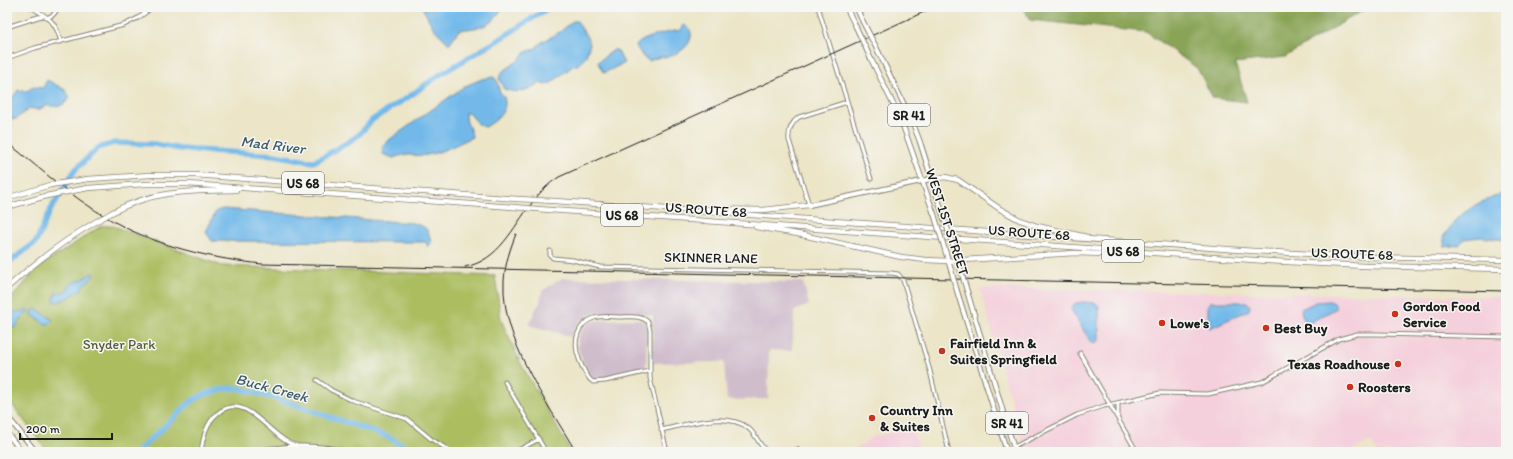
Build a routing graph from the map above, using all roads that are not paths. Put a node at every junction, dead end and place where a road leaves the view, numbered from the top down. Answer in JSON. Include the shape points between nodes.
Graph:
{"nodes":[{"id":1,"x":31,"y":7,"type":"edge"},
{"id":2,"x":59,"y":7,"type":"edge"},
{"id":3,"x":153,"y":7,"type":"edge"},
{"id":4,"x":818,"y":7,"type":"edge"},
{"id":5,"x":846,"y":7,"type":"edge"},
{"id":6,"x":856,"y":7,"type":"edge"},
{"id":7,"x":47,"y":17,"type":"junction"},
{"id":8,"x":7,"y":27,"type":"edge"},
{"id":9,"x":61,"y":42,"type":"junction"},
{"id":10,"x":7,"y":58,"type":"edge"},
{"id":11,"x":847,"y":102,"type":"junction"},
{"id":12,"x":871,"y":179,"type":"dead end"},
{"id":13,"x":931,"y":179,"type":"junction"},
{"id":14,"x":922,"y":180,"type":"junction"},
{"id":15,"x":267,"y":189,"type":"junction"},
{"id":16,"x":9,"y":197,"type":"edge"},
{"id":17,"x":809,"y":205,"type":"junction"},
{"id":18,"x":7,"y":207,"type":"edge"},
{"id":19,"x":674,"y":210,"type":"junction"},
{"id":20,"x":741,"y":223,"type":"junction"},
{"id":21,"x":1107,"y":241,"type":"junction"},
{"id":22,"x":550,"y":251,"type":"dead end"},
{"id":23,"x":1183,"y":255,"type":"junction"},
{"id":24,"x":957,"y":260,"type":"junction"},
{"id":25,"x":1506,"y":260,"type":"edge"},
{"id":26,"x":948,"y":261,"type":"junction"},
{"id":27,"x":1506,"y":269,"type":"edge"},
{"id":28,"x":7,"y":288,"type":"edge"},
{"id":29,"x":1506,"y":336,"type":"edge"},
{"id":30,"x":1080,"y":353,"type":"dead end"},
{"id":31,"x":649,"y":371,"type":"junction"},
{"id":32,"x":317,"y":380,"type":"dead end"},
{"id":33,"x":505,"y":382,"type":"dead end"},
{"id":34,"x":1118,"y":403,"type":"junction"},
{"id":35,"x":1110,"y":404,"type":"junction"},
{"id":36,"x":7,"y":416,"type":"edge"},
{"id":37,"x":1118,"y":418,"type":"junction"},
{"id":38,"x":661,"y":430,"type":"junction"},
{"id":39,"x":7,"y":433,"type":"edge"},
{"id":40,"x":539,"y":439,"type":"junction"},
{"id":41,"x":295,"y":445,"type":"junction"},
{"id":42,"x":798,"y":449,"type":"dead end"},
{"id":43,"x":1015,"y":450,"type":"edge"},
{"id":44,"x":22,"y":452,"type":"edge"},
{"id":45,"x":36,"y":452,"type":"edge"},
{"id":46,"x":201,"y":452,"type":"edge"},
{"id":47,"x":248,"y":452,"type":"edge"},
{"id":48,"x":297,"y":452,"type":"edge"},
{"id":49,"x":348,"y":452,"type":"edge"},
{"id":50,"x":452,"y":452,"type":"edge"},
{"id":51,"x":515,"y":452,"type":"edge"},
{"id":52,"x":546,"y":452,"type":"edge"},
{"id":53,"x":667,"y":452,"type":"edge"},
{"id":54,"x":767,"y":452,"type":"edge"},
{"id":55,"x":793,"y":452,"type":"edge"},
{"id":56,"x":949,"y":452,"type":"edge"},
{"id":57,"x":1006,"y":452,"type":"edge"},
{"id":58,"x":1137,"y":452,"type":"edge"}],
"edges":[{"from":1,"to":7,"type":"street"},
{"from":2,"to":7,"type":"street","via":[[54,14]]},
{"from":3,"to":9,"type":"street","via":[[124,25]]},
{"from":4,"to":11,"type":"street"},
{"from":5,"to":14,"type":"main road","name":"WEST 1ST STREET","number":"SR 41","bridge":true,"via":[[901,120]]},
{"from":6,"to":13,"type":"main road","name":"WEST 1ST STREET","number":"SR 41","bridge":true,"via":[[912,121]]},
{"from":7,"to":8,"type":"street","via":[[38,17]]},
{"from":7,"to":9,"type":"street","via":[[57,30]]},
{"from":9,"to":10,"type":"street"},
{"from":11,"to":12,"type":"street"},
{"from":11,"to":17,"type":"street","via":[[802,116],[793,123],[790,130],[789,140]]},
{"from":13,"to":14,"type":"main road"},
{"from":13,"to":21,"type":"highway","via":[[945,177],[958,180],[1000,209],[1029,224]]},
{"from":13,"to":24,"type":"main road","name":"WEST 1ST STREET","number":"SR 41","bridge":true},
{"from":14,"to":17,"type":"main road"},
{"from":14,"to":26,"type":"main road","name":"WEST 1ST STREET","number":"SR 41","bridge":true},
{"from":15,"to":18,"type":"highway","number":"US 68","bridge":true,"via":[[167,184],[123,185],[88,188]]},
{"from":15,"to":20,"type":"highway","name":"US ROUTE 68","number":"US 68","bridge":true},
{"from":15,"to":28,"type":"highway","bridge":true,"via":[[197,190],[142,199],[113,212],[73,236]]},
{"from":16,"to":19,"type":"highway","name":"US ROUTE 68","number":"US 68","bridge":true,"via":[[88,179],[150,174]]},
{"from":17,"to":19,"type":"highway","via":[[778,210]]},
{"from":19,"to":21,"type":"highway","name":"US ROUTE 68","number":"US 68"},
{"from":20,"to":23,"type":"highway","name":"US ROUTE 68","number":"US 68"},
{"from":20,"to":26,"type":"highway","via":[[901,257]]},
{"from":21,"to":25,"type":"highway","name":"US ROUTE 68","number":"US 68","via":[[1311,255]]},
{"from":22,"to":56,"type":"street","name":"SKINNER LANE","via":[[553,258],[600,267],[900,275],[930,371]]},
{"from":23,"to":24,"type":"highway","via":[[1075,253]]},
{"from":23,"to":27,"type":"highway","name":"US ROUTE 68","number":"US 68","via":[[1310,264]]},
{"from":24,"to":26,"type":"highway"},
{"from":24,"to":43,"type":"main road","name":"WEST 1ST STREET","number":"SR 41","bridge":true},
{"from":26,"to":57,"type":"main road","name":"WEST 1ST STREET","number":"SR 41","bridge":true},
{"from":29,"to":34,"type":"street","via":[[1357,334],[1336,340],[1262,382],[1218,392],[1160,393]]},
{"from":30,"to":35,"type":"street"},
{"from":31,"to":31,"type":"street","via":[[593,382],[584,372],[577,356],[576,337],[583,325],[594,318],[641,317],[649,325]]},
{"from":31,"to":38,"type":"street"},
{"from":32,"to":50,"type":"street","via":[[353,401],[407,419]]},
{"from":33,"to":40,"type":"street"},
{"from":34,"to":35,"type":"street"},
{"from":34,"to":37,"type":"street"},
{"from":35,"to":37,"type":"street"},
{"from":35,"to":43,"type":"street","via":[[1077,416]]},
{"from":36,"to":45,"type":"main road"},
{"from":37,"to":58,"type":"street"},
{"from":38,"to":53,"type":"street"},
{"from":38,"to":54,"type":"street","via":[[711,420],[734,421],[752,431]]},
{"from":39,"to":44,"type":"main road"},
{"from":40,"to":51,"type":"street"},
{"from":40,"to":52,"type":"street"},
{"from":41,"to":46,"type":"street","via":[[273,433],[249,411],[233,406],[221,411],[209,424],[204,434]]},
{"from":41,"to":47,"type":"street"},
{"from":41,"to":48,"type":"street"},
{"from":41,"to":49,"type":"street","via":[[319,446]]},
{"from":42,"to":55,"type":"street"},
{"from":43,"to":57,"type":"main road"}]}
